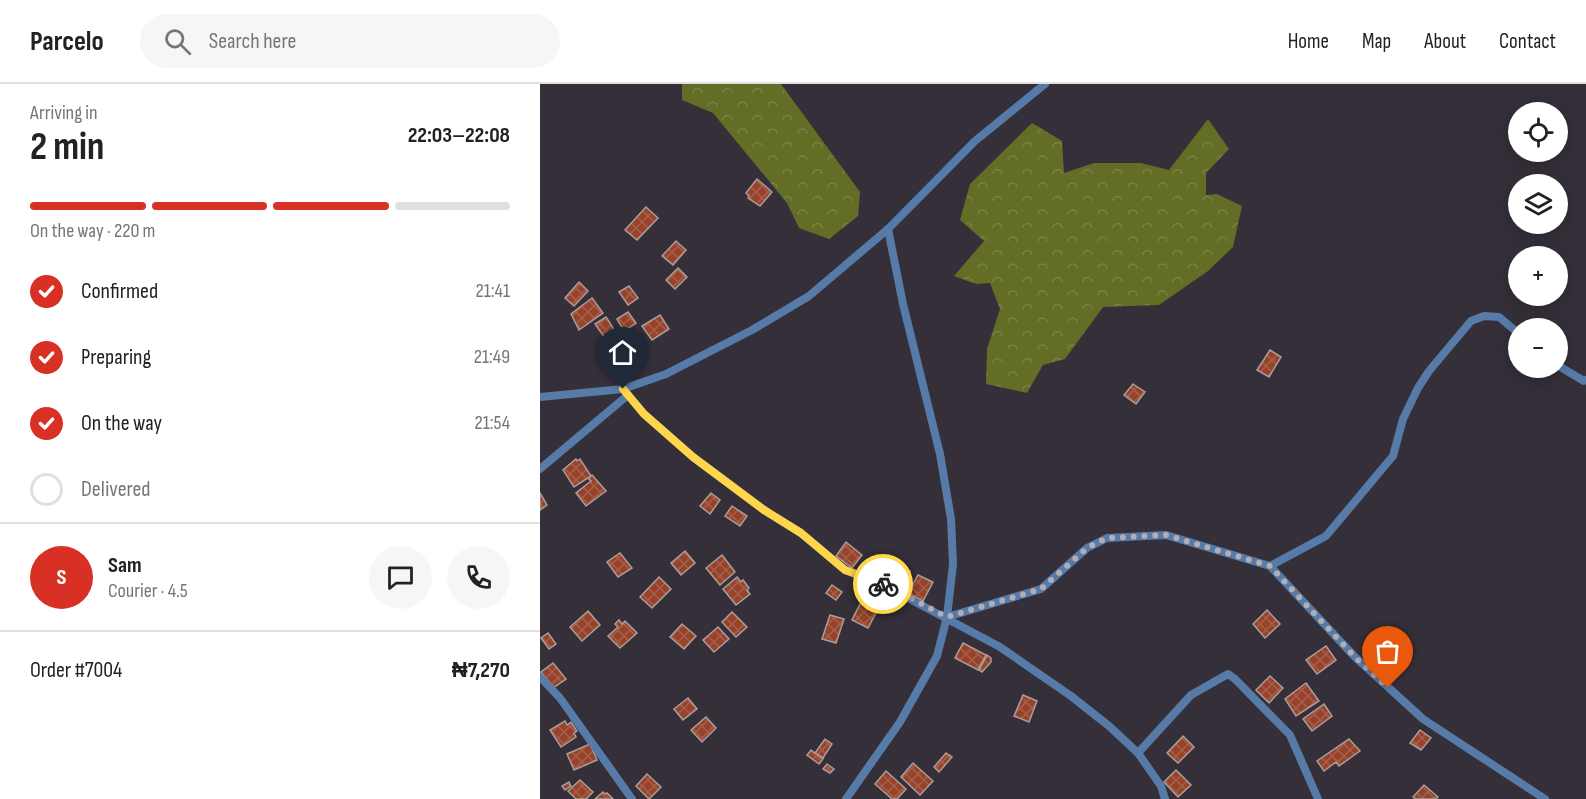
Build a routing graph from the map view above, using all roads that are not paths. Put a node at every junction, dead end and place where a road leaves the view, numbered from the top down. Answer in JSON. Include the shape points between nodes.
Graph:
{"nodes":[{"id":1,"x":1045,"y":84,"type":"edge"},
{"id":2,"x":888,"y":230,"type":"junction"},
{"id":3,"x":1508,"y":325,"type":"edge"},
{"id":4,"x":1568,"y":372,"type":"edge"},
{"id":5,"x":1586,"y":380,"type":"edge"},
{"id":6,"x":626,"y":392,"type":"junction"},
{"id":7,"x":540,"y":397,"type":"edge"},
{"id":8,"x":540,"y":469,"type":"edge"},
{"id":9,"x":1270,"y":566,"type":"junction"},
{"id":10,"x":947,"y":617,"type":"junction"},
{"id":11,"x":540,"y":677,"type":"edge"},
{"id":12,"x":1138,"y":753,"type":"junction"},
{"id":13,"x":848,"y":798,"type":"edge"},
{"id":14,"x":632,"y":799,"type":"edge"},
{"id":15,"x":1165,"y":799,"type":"edge"},
{"id":16,"x":1318,"y":799,"type":"edge"},
{"id":17,"x":1545,"y":799,"type":"edge"}],
"edges":[{"from":1,"to":2,"type":"street","via":[[975,141]]},
{"from":2,"to":6,"type":"street","via":[[809,296],[752,330]]},
{"from":2,"to":10,"type":"street","via":[[940,454],[951,519]]},
{"from":3,"to":9,"type":"street","via":[[1499,317],[1484,316],[1471,321],[1418,388],[1403,418],[1393,456],[1326,536]]},
{"from":4,"to":5,"type":"street"},
{"from":6,"to":7,"type":"street"},
{"from":6,"to":8,"type":"street"},
{"from":6,"to":10,"type":"street","via":[[644,414],[693,457],[801,533],[845,570]]},
{"from":9,"to":10,"type":"street","via":[[1166,535],[1107,538],[1087,548],[1041,589]]},
{"from":9,"to":17,"type":"street","via":[[1354,656],[1423,719]]},
{"from":10,"to":12,"type":"street","via":[[1000,646],[1071,696]]},
{"from":10,"to":13,"type":"street","via":[[937,656],[900,722]]},
{"from":11,"to":14,"type":"street","via":[[560,698]]},
{"from":12,"to":15,"type":"street","via":[[1161,786]]},
{"from":12,"to":16,"type":"street","via":[[1191,694],[1228,674],[1290,735]]}]}
